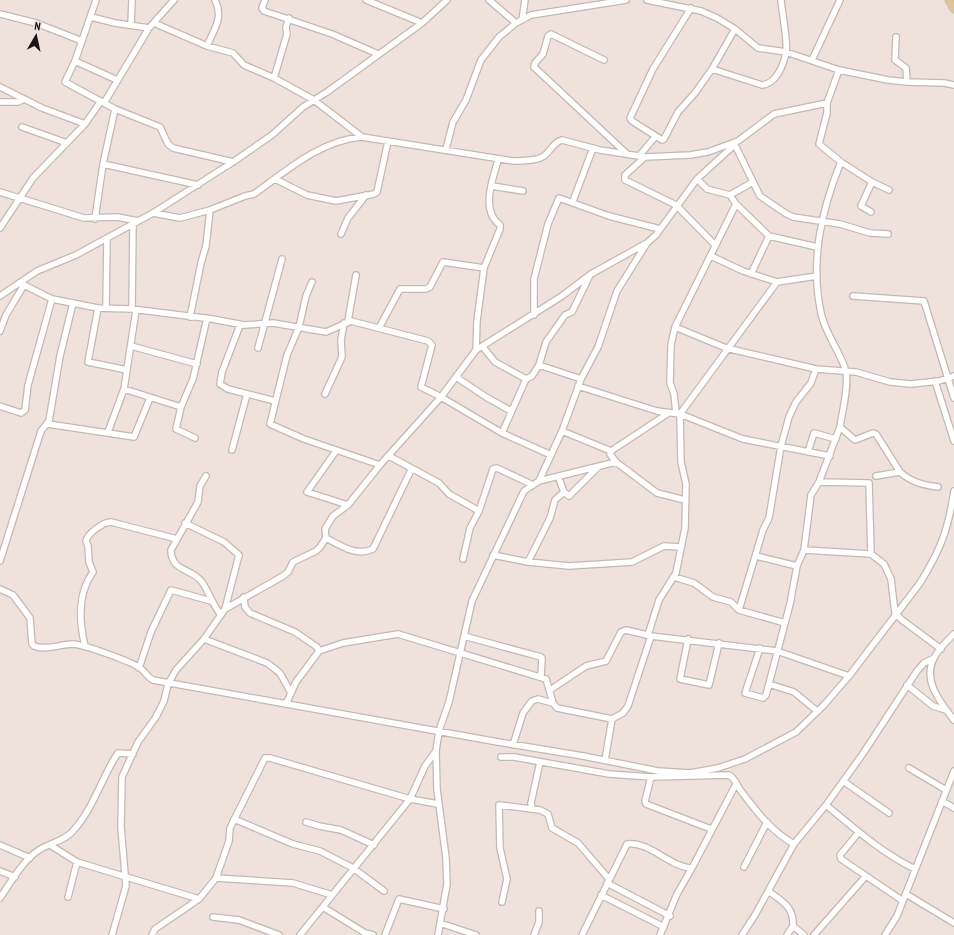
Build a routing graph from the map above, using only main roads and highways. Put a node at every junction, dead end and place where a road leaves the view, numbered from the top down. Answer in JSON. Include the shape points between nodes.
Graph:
{"nodes":[{"id":1,"x":949,"y":0,"type":"edge"},
{"id":2,"x":954,"y":9,"type":"edge"}],
"edges":[{"from":1,"to":2,"type":"main road"}]}
